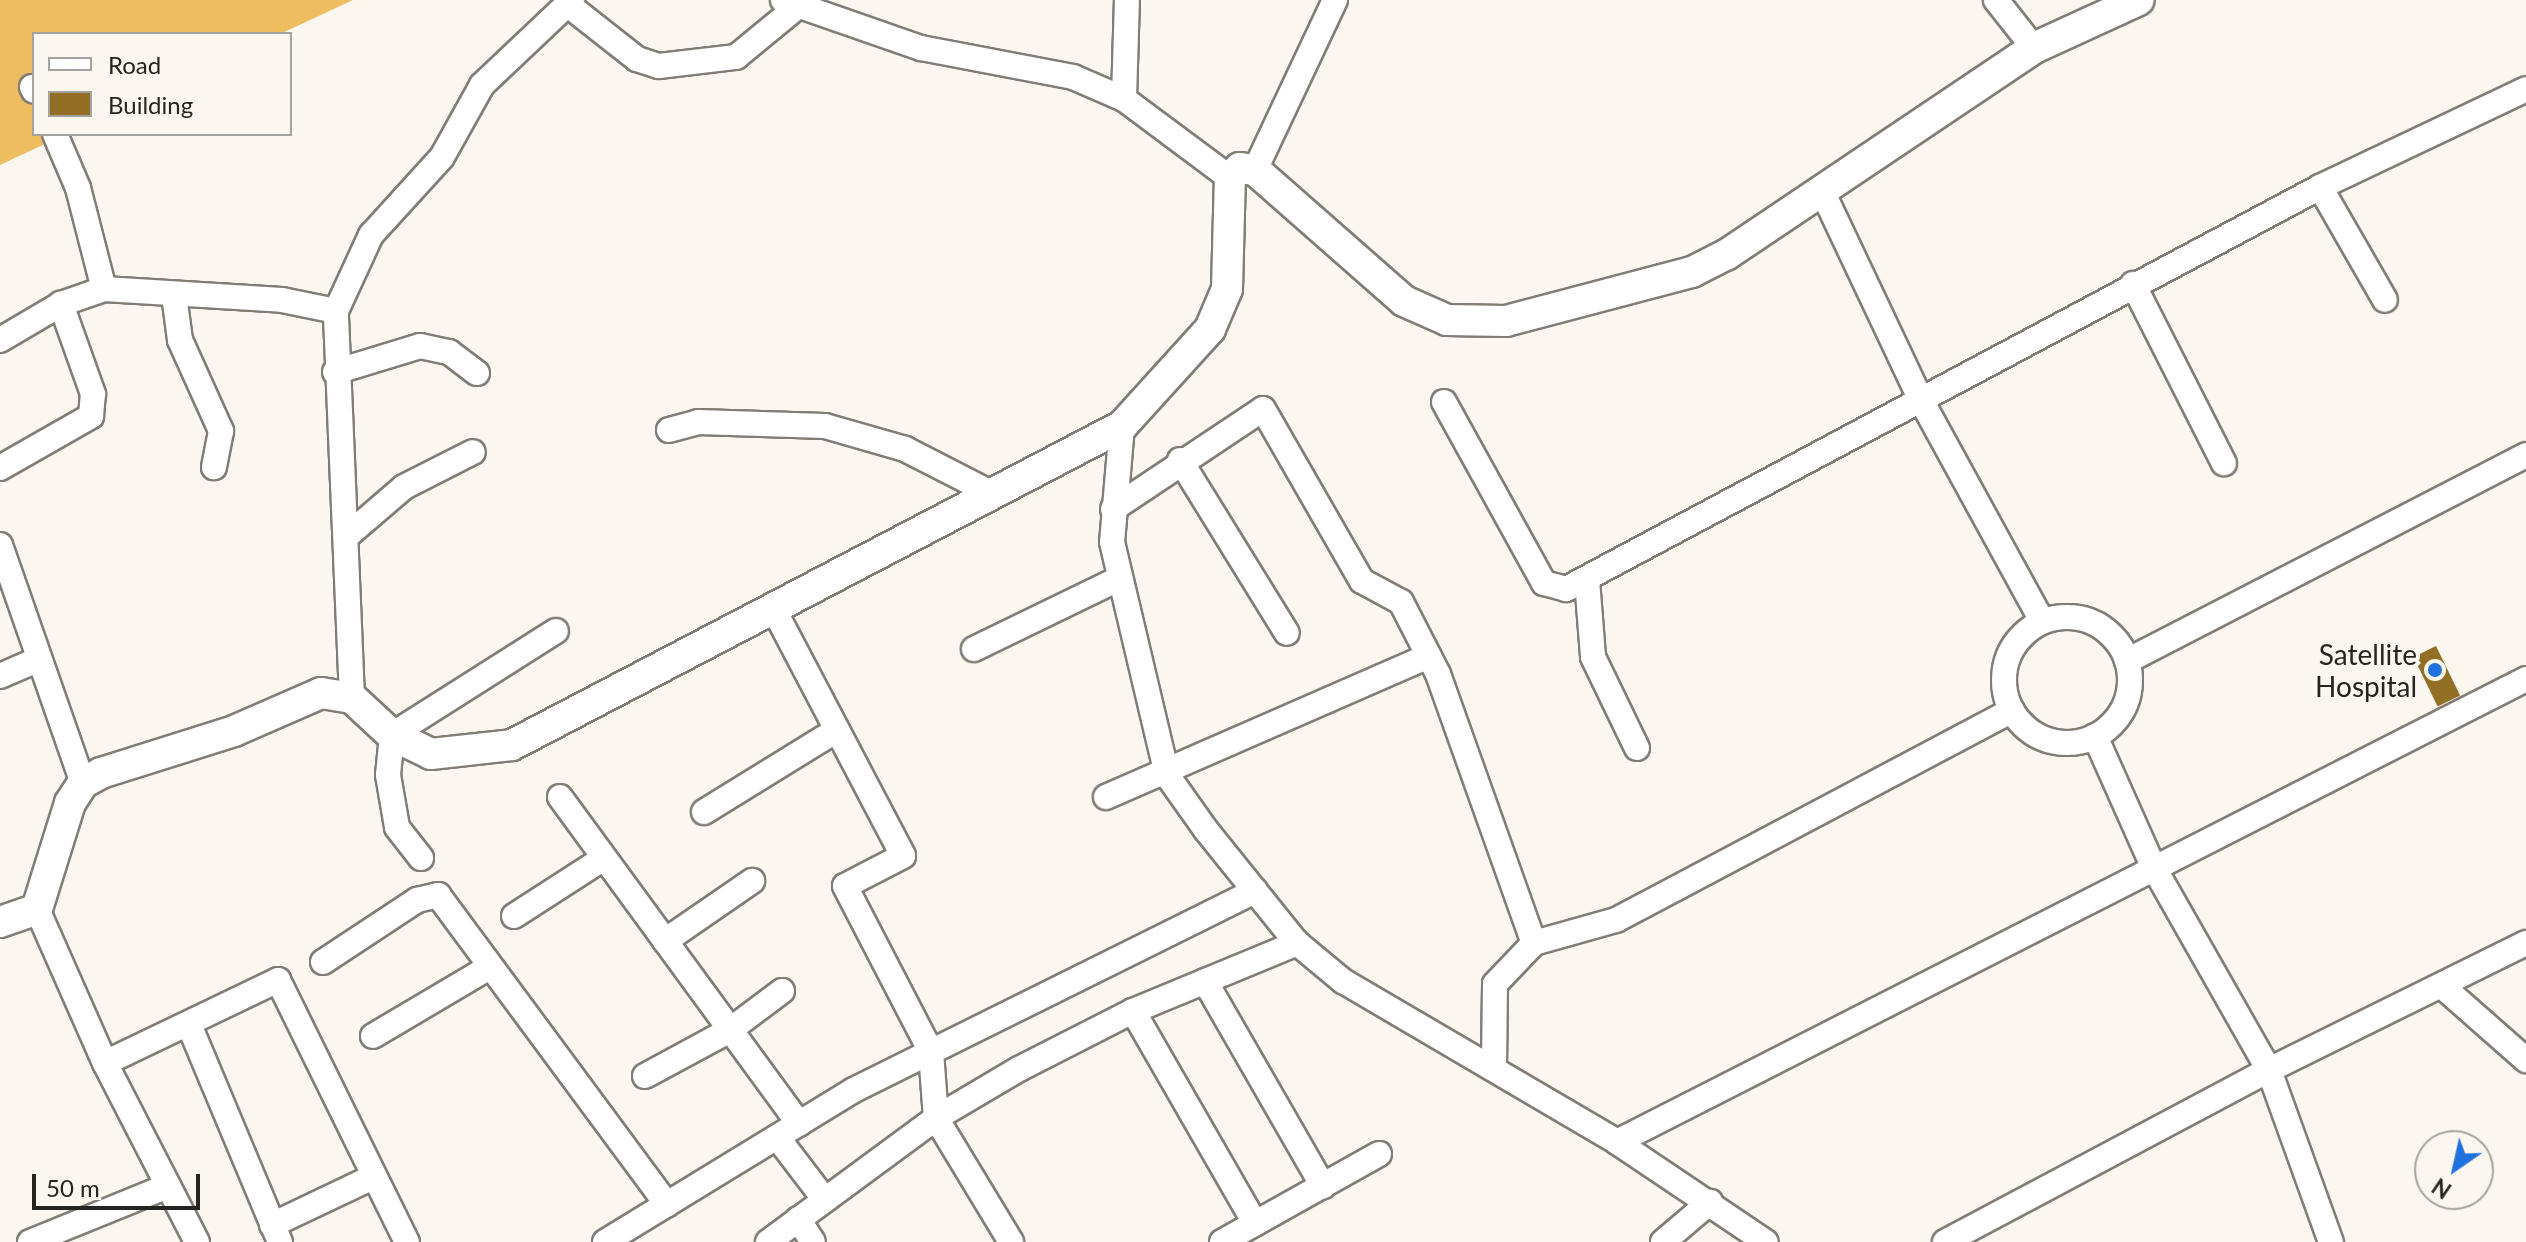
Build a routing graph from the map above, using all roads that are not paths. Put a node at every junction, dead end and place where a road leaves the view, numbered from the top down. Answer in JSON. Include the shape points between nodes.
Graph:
{"nodes":[{"id":1,"x":1127,"y":0,"type":"edge"},
{"id":2,"x":1335,"y":0,"type":"edge"},
{"id":3,"x":1996,"y":0,"type":"edge"},
{"id":4,"x":569,"y":2,"type":"edge"},
{"id":5,"x":2132,"y":2,"type":"edge"},
{"id":6,"x":790,"y":3,"type":"edge"},
{"id":7,"x":2034,"y":48,"type":"junction"},
{"id":8,"x":2526,"y":89,"type":"edge"},
{"id":9,"x":1124,"y":99,"type":"junction"},
{"id":10,"x":56,"y":136,"type":"edge"},
{"id":11,"x":1243,"y":174,"type":"junction"},
{"id":12,"x":2320,"y":187,"type":"junction"},
{"id":13,"x":1823,"y":193,"type":"junction"},
{"id":14,"x":2133,"y":284,"type":"junction"},
{"id":15,"x":104,"y":289,"type":"junction"},
{"id":16,"x":174,"y":295,"type":"junction"},
{"id":17,"x":2385,"y":300,"type":"dead end"},
{"id":18,"x":61,"y":304,"type":"junction"},
{"id":19,"x":336,"y":311,"type":"junction"},
{"id":20,"x":0,"y":340,"type":"edge"},
{"id":21,"x":335,"y":372,"type":"junction"},
{"id":22,"x":477,"y":373,"type":"dead end"},
{"id":23,"x":1921,"y":400,"type":"junction"},
{"id":24,"x":1444,"y":402,"type":"dead end"},
{"id":25,"x":1122,"y":426,"type":"junction"},
{"id":26,"x":669,"y":430,"type":"dead end"},
{"id":27,"x":473,"y":452,"type":"dead end"},
{"id":28,"x":2526,"y":455,"type":"edge"},
{"id":29,"x":1180,"y":460,"type":"junction"},
{"id":30,"x":2224,"y":463,"type":"dead end"},
{"id":31,"x":214,"y":467,"type":"dead end"},
{"id":32,"x":0,"y":468,"type":"edge"},
{"id":33,"x":987,"y":491,"type":"junction"},
{"id":34,"x":1113,"y":509,"type":"junction"},
{"id":35,"x":347,"y":536,"type":"junction"},
{"id":36,"x":0,"y":545,"type":"edge"},
{"id":37,"x":1120,"y":578,"type":"junction"},
{"id":38,"x":1587,"y":580,"type":"junction"},
{"id":39,"x":772,"y":606,"type":"junction"},
{"id":40,"x":2042,"y":621,"type":"junction"},
{"id":41,"x":556,"y":631,"type":"dead end"},
{"id":42,"x":1287,"y":633,"type":"dead end"},
{"id":43,"x":974,"y":649,"type":"dead end"},
{"id":44,"x":1429,"y":656,"type":"junction"},
{"id":45,"x":37,"y":660,"type":"junction"},
{"id":46,"x":2127,"y":661,"type":"junction"},
{"id":47,"x":0,"y":676,"type":"edge"},
{"id":48,"x":2526,"y":679,"type":"edge"},
{"id":49,"x":352,"y":698,"type":"junction"},
{"id":50,"x":2012,"y":710,"type":"junction"},
{"id":51,"x":837,"y":730,"type":"junction"},
{"id":52,"x":392,"y":735,"type":"junction"},
{"id":53,"x":2095,"y":736,"type":"junction"},
{"id":54,"x":1637,"y":748,"type":"dead end"},
{"id":55,"x":1167,"y":775,"type":"junction"},
{"id":56,"x":83,"y":783,"type":"junction"},
{"id":57,"x":560,"y":797,"type":"dead end"},
{"id":58,"x":1106,"y":797,"type":"dead end"},
{"id":59,"x":704,"y":812,"type":"dead end"},
{"id":60,"x":421,"y":858,"type":"dead end"},
{"id":61,"x":604,"y":858,"type":"junction"},
{"id":62,"x":2153,"y":866,"type":"junction"},
{"id":63,"x":752,"y":881,"type":"dead end"},
{"id":64,"x":1255,"y":891,"type":"junction"},
{"id":65,"x":37,"y":909,"type":"junction"},
{"id":66,"x":514,"y":916,"type":"dead end"},
{"id":67,"x":0,"y":922,"type":"edge"},
{"id":68,"x":665,"y":941,"type":"junction"},
{"id":69,"x":1297,"y":943,"type":"junction"},
{"id":70,"x":1534,"y":943,"type":"junction"},
{"id":71,"x":2526,"y":943,"type":"edge"},
{"id":72,"x":323,"y":962,"type":"dead end"},
{"id":73,"x":488,"y":968,"type":"junction"},
{"id":74,"x":1205,"y":981,"type":"junction"},
{"id":75,"x":2443,"y":987,"type":"junction"},
{"id":76,"x":782,"y":991,"type":"dead end"},
{"id":77,"x":1133,"y":1011,"type":"junction"},
{"id":78,"x":190,"y":1027,"type":"junction"},
{"id":79,"x":730,"y":1030,"type":"junction"},
{"id":80,"x":373,"y":1036,"type":"dead end"},
{"id":81,"x":931,"y":1052,"type":"junction"},
{"id":82,"x":2526,"y":1060,"type":"edge"},
{"id":83,"x":105,"y":1063,"type":"junction"},
{"id":84,"x":1494,"y":1067,"type":"junction"},
{"id":85,"x":2269,"y":1070,"type":"junction"},
{"id":86,"x":645,"y":1076,"type":"dead end"},
{"id":87,"x":936,"y":1118,"type":"junction"},
{"id":88,"x":799,"y":1124,"type":"junction"},
{"id":89,"x":777,"y":1137,"type":"junction"},
{"id":90,"x":1617,"y":1142,"type":"junction"},
{"id":91,"x":1379,"y":1154,"type":"dead end"},
{"id":92,"x":373,"y":1177,"type":"junction"},
{"id":93,"x":168,"y":1186,"type":"junction"},
{"id":94,"x":1323,"y":1186,"type":"junction"},
{"id":95,"x":825,"y":1200,"type":"junction"},
{"id":96,"x":1710,"y":1202,"type":"junction"},
{"id":97,"x":667,"y":1204,"type":"junction"},
{"id":98,"x":798,"y":1219,"type":"junction"},
{"id":99,"x":1255,"y":1223,"type":"junction"},
{"id":100,"x":276,"y":1234,"type":"edge"},
{"id":101,"x":635,"y":1234,"type":"edge"},
{"id":102,"x":30,"y":1242,"type":"edge"},
{"id":103,"x":197,"y":1242,"type":"edge"},
{"id":104,"x":407,"y":1242,"type":"edge"},
{"id":105,"x":605,"y":1242,"type":"edge"},
{"id":106,"x":768,"y":1242,"type":"edge"},
{"id":107,"x":813,"y":1242,"type":"edge"},
{"id":108,"x":1011,"y":1242,"type":"edge"},
{"id":109,"x":1222,"y":1242,"type":"edge"},
{"id":110,"x":1663,"y":1242,"type":"edge"},
{"id":111,"x":1766,"y":1242,"type":"edge"},
{"id":112,"x":1945,"y":1242,"type":"edge"},
{"id":113,"x":2331,"y":1242,"type":"edge"}],
"edges":[{"from":1,"to":9,"type":"street"},
{"from":2,"to":11,"type":"street"},
{"from":3,"to":7,"type":"street"},
{"from":4,"to":6,"type":"street","via":[[637,59],[659,66],[736,57]]},
{"from":4,"to":19,"type":"street","via":[[482,85],[442,157],[371,235]]},
{"from":5,"to":7,"type":"street"},
{"from":6,"to":9,"type":"street","via":[[921,48],[1073,77]]},
{"from":7,"to":13,"type":"street","via":[[1930,113]]},
{"from":8,"to":12,"type":"street"},
{"from":9,"to":11,"type":"street"},
{"from":10,"to":15,"type":"street","via":[[78,188]]},
{"from":11,"to":13,"type":"street","via":[[1404,301],[1447,320],[1506,321],[1692,272]]},
{"from":11,"to":25,"type":"street","via":[[1227,289],[1210,329]]},
{"from":12,"to":14,"type":"street"},
{"from":12,"to":17,"type":"street"},
{"from":13,"to":23,"type":"street"},
{"from":14,"to":23,"type":"street"},
{"from":14,"to":30,"type":"street"},
{"from":15,"to":16,"type":"street"},
{"from":15,"to":18,"type":"street"},
{"from":16,"to":19,"type":"street","via":[[282,300]]},
{"from":16,"to":31,"type":"street","via":[[180,340],[221,431]]},
{"from":18,"to":20,"type":"street"},
{"from":18,"to":32,"type":"street","via":[[93,394],[91,416]]},
{"from":19,"to":21,"type":"street"},
{"from":21,"to":22,"type":"street","via":[[420,346],[449,352]]},
{"from":21,"to":35,"type":"street"},
{"from":23,"to":38,"type":"street"},
{"from":23,"to":40,"type":"street"},
{"from":24,"to":38,"type":"street","via":[[1544,583],[1566,589]]},
{"from":25,"to":33,"type":"street"},
{"from":25,"to":34,"type":"street"},
{"from":26,"to":33,"type":"street","via":[[698,422],[825,426],[905,449]]},
{"from":27,"to":35,"type":"street","via":[[404,487]]},
{"from":28,"to":46,"type":"street"},
{"from":29,"to":34,"type":"street"},
{"from":29,"to":42,"type":"street"},
{"from":29,"to":44,"type":"street","via":[[1263,409],[1362,581],[1401,602]]},
{"from":33,"to":39,"type":"street"},
{"from":34,"to":37,"type":"street"},
{"from":35,"to":49,"type":"street"},
{"from":36,"to":45,"type":"street","via":[[14,572]]},
{"from":37,"to":43,"type":"street"},
{"from":37,"to":55,"type":"street"},
{"from":38,"to":54,"type":"street","via":[[1595,666]]},
{"from":39,"to":51,"type":"street"},
{"from":39,"to":52,"type":"street","via":[[568,721],[512,745],[431,754]]},
{"from":40,"to":46,"type":"street","via":[[2084,619],[2118,642]]},
{"from":40,"to":50,"type":"street","via":[[2011,650],[2004,690]]},
{"from":41,"to":52,"type":"street"},
{"from":44,"to":55,"type":"street"},
{"from":44,"to":70,"type":"street"},
{"from":45,"to":47,"type":"street"},
{"from":45,"to":56,"type":"street"},
{"from":46,"to":53,"type":"street","via":[[2130,679],[2121,712]]},
{"from":48,"to":62,"type":"street"},
{"from":49,"to":52,"type":"street"},
{"from":49,"to":56,"type":"street","via":[[321,693]]},
{"from":50,"to":53,"type":"street","via":[[2040,736],[2077,742]]},
{"from":50,"to":70,"type":"street","via":[[1616,920]]},
{"from":51,"to":59,"type":"street"},
{"from":51,"to":81,"type":"street","via":[[903,856],[845,886]]},
{"from":52,"to":60,"type":"street","via":[[388,775],[397,827]]},
{"from":53,"to":62,"type":"street"},
{"from":55,"to":58,"type":"street"},
{"from":55,"to":64,"type":"street"},
{"from":56,"to":65,"type":"street","via":[[70,803]]},
{"from":57,"to":61,"type":"street"},
{"from":61,"to":66,"type":"street"},
{"from":61,"to":68,"type":"street"},
{"from":62,"to":85,"type":"street"},
{"from":62,"to":90,"type":"street"},
{"from":63,"to":68,"type":"street"},
{"from":64,"to":69,"type":"street"},
{"from":64,"to":81,"type":"street"},
{"from":65,"to":67,"type":"street"},
{"from":65,"to":83,"type":"street"},
{"from":68,"to":79,"type":"street"},
{"from":69,"to":74,"type":"street"},
{"from":69,"to":84,"type":"street","via":[[1343,981]]},
{"from":70,"to":84,"type":"street","via":[[1495,984]]},
{"from":71,"to":75,"type":"street"},
{"from":72,"to":73,"type":"street","via":[[428,894],[449,904]]},
{"from":73,"to":80,"type":"street"},
{"from":73,"to":97,"type":"street"},
{"from":74,"to":77,"type":"street"},
{"from":74,"to":94,"type":"street"},
{"from":75,"to":82,"type":"street"},
{"from":75,"to":85,"type":"street"},
{"from":76,"to":79,"type":"street"},
{"from":77,"to":87,"type":"street"},
{"from":77,"to":99,"type":"street"},
{"from":78,"to":83,"type":"street"},
{"from":78,"to":92,"type":"street","via":[[278,980]]},
{"from":78,"to":100,"type":"street"},
{"from":79,"to":86,"type":"street"},
{"from":79,"to":88,"type":"street"},
{"from":81,"to":87,"type":"street"},
{"from":81,"to":88,"type":"street"},
{"from":83,"to":93,"type":"street"},
{"from":84,"to":90,"type":"street"},
{"from":85,"to":112,"type":"street"},
{"from":85,"to":113,"type":"street"},
{"from":87,"to":95,"type":"street"},
{"from":87,"to":108,"type":"street"},
{"from":88,"to":89,"type":"street"},
{"from":89,"to":95,"type":"street"},
{"from":89,"to":97,"type":"street"},
{"from":90,"to":96,"type":"street"},
{"from":91,"to":94,"type":"street"},
{"from":92,"to":100,"type":"street"},
{"from":92,"to":104,"type":"street"},
{"from":93,"to":102,"type":"street"},
{"from":93,"to":103,"type":"street"},
{"from":94,"to":99,"type":"street"},
{"from":95,"to":98,"type":"street"},
{"from":96,"to":110,"type":"street"},
{"from":96,"to":111,"type":"street"},
{"from":97,"to":101,"type":"street"},
{"from":98,"to":106,"type":"street"},
{"from":98,"to":107,"type":"street"},
{"from":99,"to":109,"type":"street"},
{"from":101,"to":105,"type":"street"}]}
